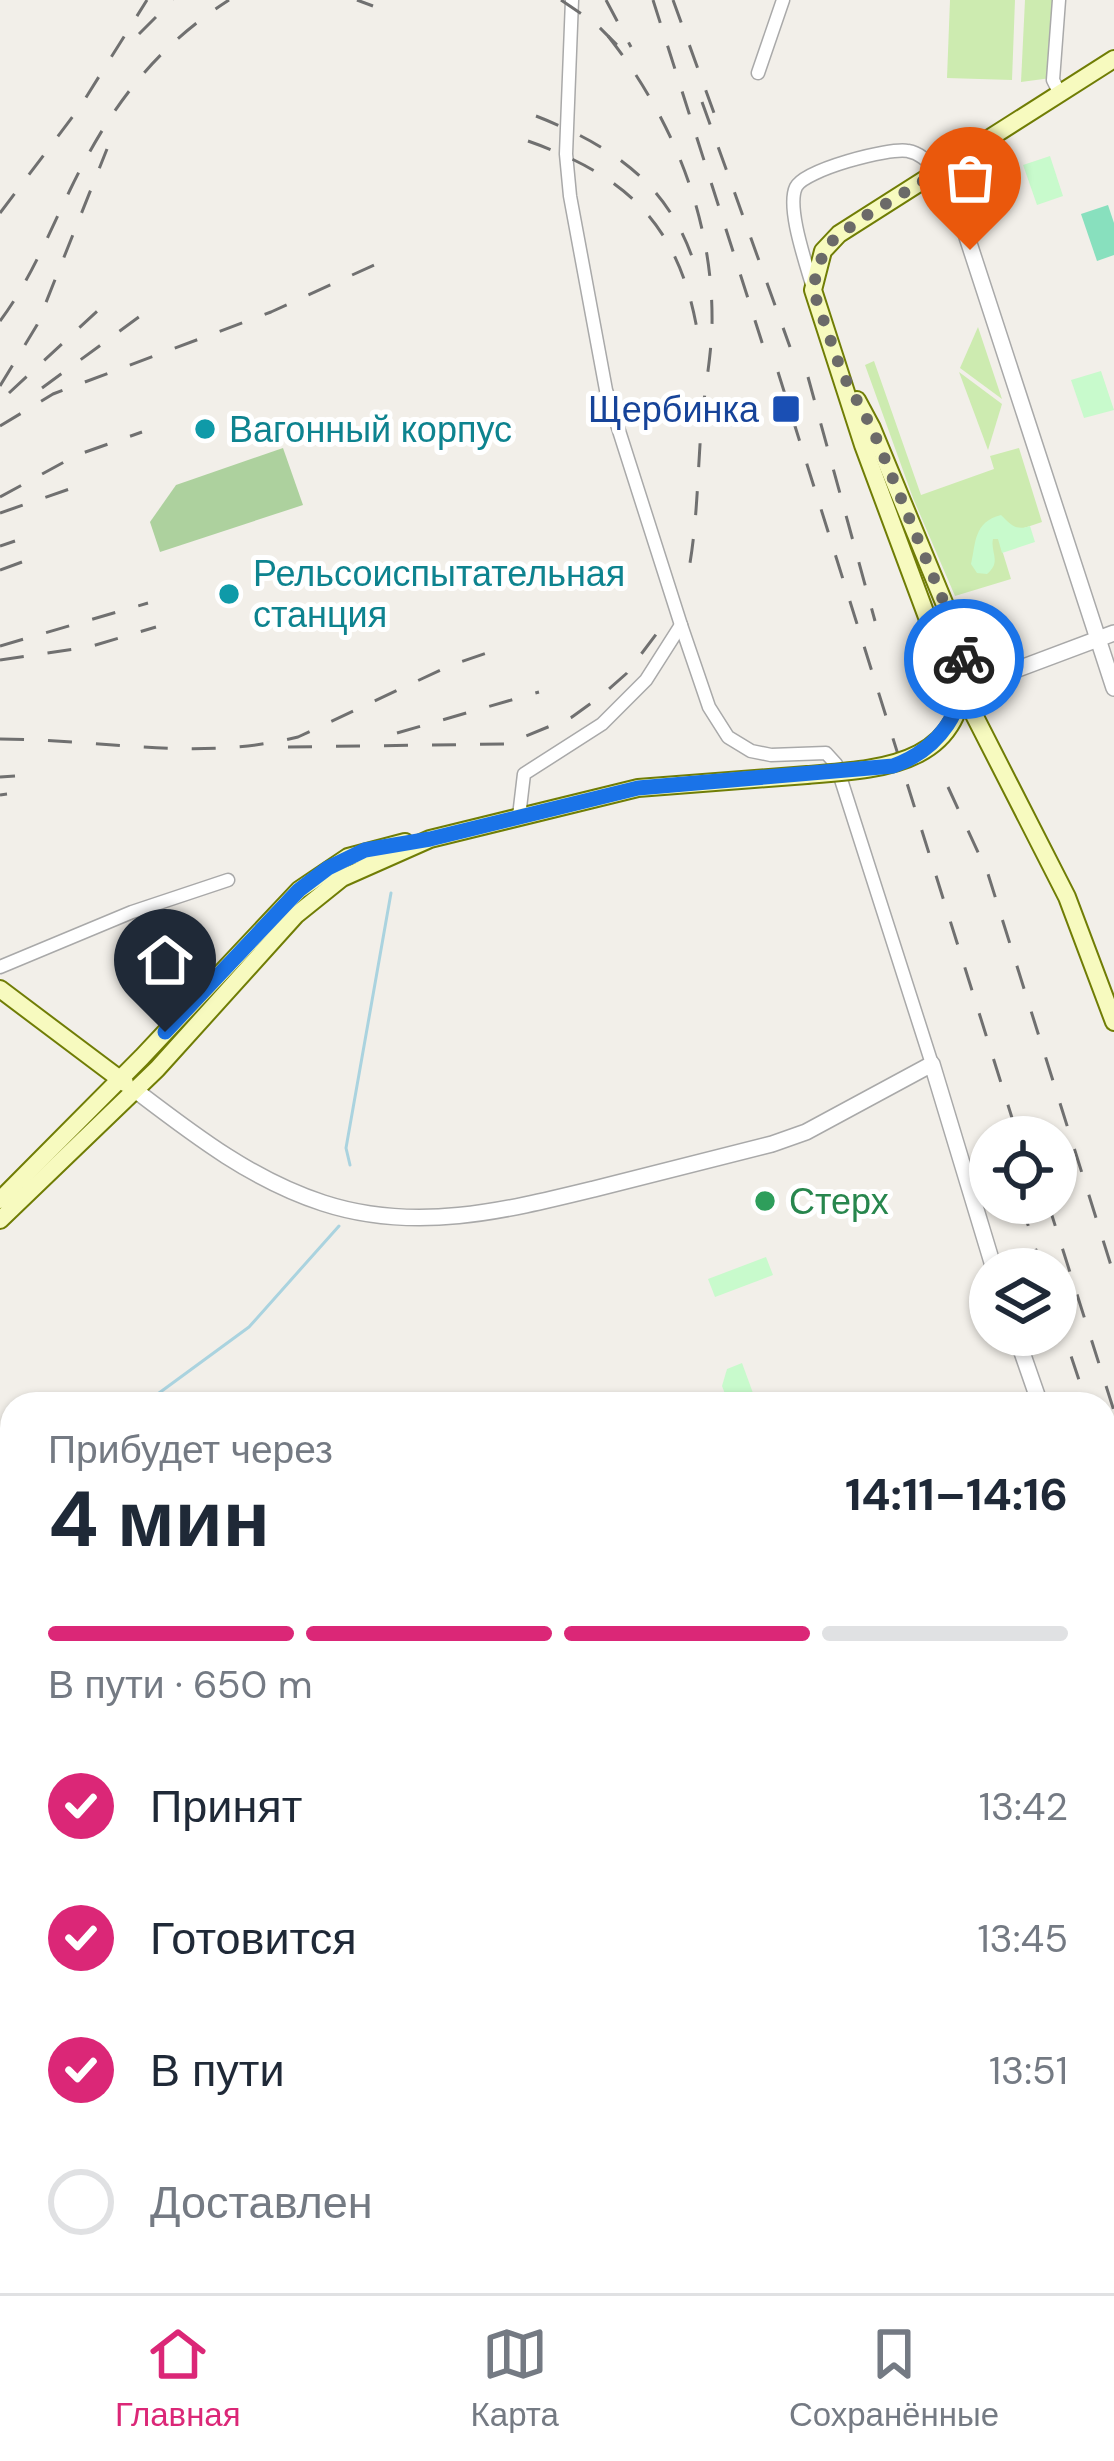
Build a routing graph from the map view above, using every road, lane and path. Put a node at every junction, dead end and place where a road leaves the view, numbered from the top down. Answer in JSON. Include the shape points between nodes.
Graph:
{"nodes":[{"id":1,"x":572,"y":0,"type":"edge"},
{"id":2,"x":783,"y":0,"type":"edge"},
{"id":3,"x":1059,"y":0,"type":"edge"},
{"id":4,"x":1114,"y":58,"type":"edge"},
{"id":5,"x":758,"y":74,"type":"dead end"},
{"id":6,"x":1060,"y":94,"type":"junction"},
{"id":7,"x":938,"y":172,"type":"junction"},
{"id":8,"x":813,"y":290,"type":"junction"},
{"id":9,"x":842,"y":373,"type":"junction"},
{"id":10,"x":681,"y":626,"type":"junction"},
{"id":11,"x":1114,"y":632,"type":"edge"},
{"id":12,"x":1096,"y":639,"type":"junction"},
{"id":13,"x":1114,"y":688,"type":"edge"},
{"id":14,"x":964,"y":693,"type":"junction"},
{"id":15,"x":518,"y":815,"type":"junction"},
{"id":16,"x":228,"y":880,"type":"dead end"},
{"id":17,"x":0,"y":967,"type":"edge"},
{"id":18,"x":0,"y":989,"type":"edge"},
{"id":19,"x":1114,"y":1022,"type":"edge"},
{"id":20,"x":932,"y":1064,"type":"junction"},
{"id":21,"x":128,"y":1085,"type":"junction"},
{"id":22,"x":0,"y":1200,"type":"edge"},
{"id":23,"x":0,"y":1220,"type":"edge"},
{"id":24,"x":988,"y":1248,"type":"edge"},
{"id":25,"x":1023,"y":1356,"type":"edge"},
{"id":26,"x":1036,"y":1392,"type":"edge"}],
"edges":[{"from":1,"to":10,"type":"street","via":[[569,196],[606,389]]},
{"from":2,"to":5,"type":"street"},
{"from":3,"to":6,"type":"street","via":[[1053,80]]},
{"from":4,"to":6,"type":"main road"},
{"from":6,"to":7,"type":"main road"},
{"from":7,"to":8,"type":"main road","via":[[831,242]]},
{"from":7,"to":8,"type":"street","via":[[916,153],[897,151],[809,174],[796,185]]},
{"from":7,"to":12,"type":"street","via":[[952,191]]},
{"from":8,"to":9,"type":"main road"},
{"from":9,"to":14,"type":"main road","via":[[863,445]]},
{"from":9,"to":15,"type":"main road","bridge":true,"via":[[872,428],[964,661],[955,714],[937,740],[878,770],[638,788]]},
{"from":10,"to":15,"type":"street","via":[[646,680],[602,724],[524,773]]},
{"from":10,"to":20,"type":"street","via":[[728,737],[771,755],[814,752],[832,758],[841,773]]},
{"from":11,"to":12,"type":"street"},
{"from":12,"to":13,"type":"street"},
{"from":12,"to":14,"type":"street"},
{"from":14,"to":19,"type":"main road","via":[[1067,897]]},
{"from":15,"to":21,"type":"main road","via":[[360,868],[310,902]]},
{"from":16,"to":17,"type":"street"},
{"from":18,"to":21,"type":"main road"},
{"from":20,"to":21,"type":"street","via":[[772,1144],[512,1209],[433,1219],[328,1205],[275,1184]]},
{"from":20,"to":24,"type":"street"},
{"from":21,"to":22,"type":"main road"},
{"from":21,"to":23,"type":"main road"},
{"from":25,"to":26,"type":"street"}]}
